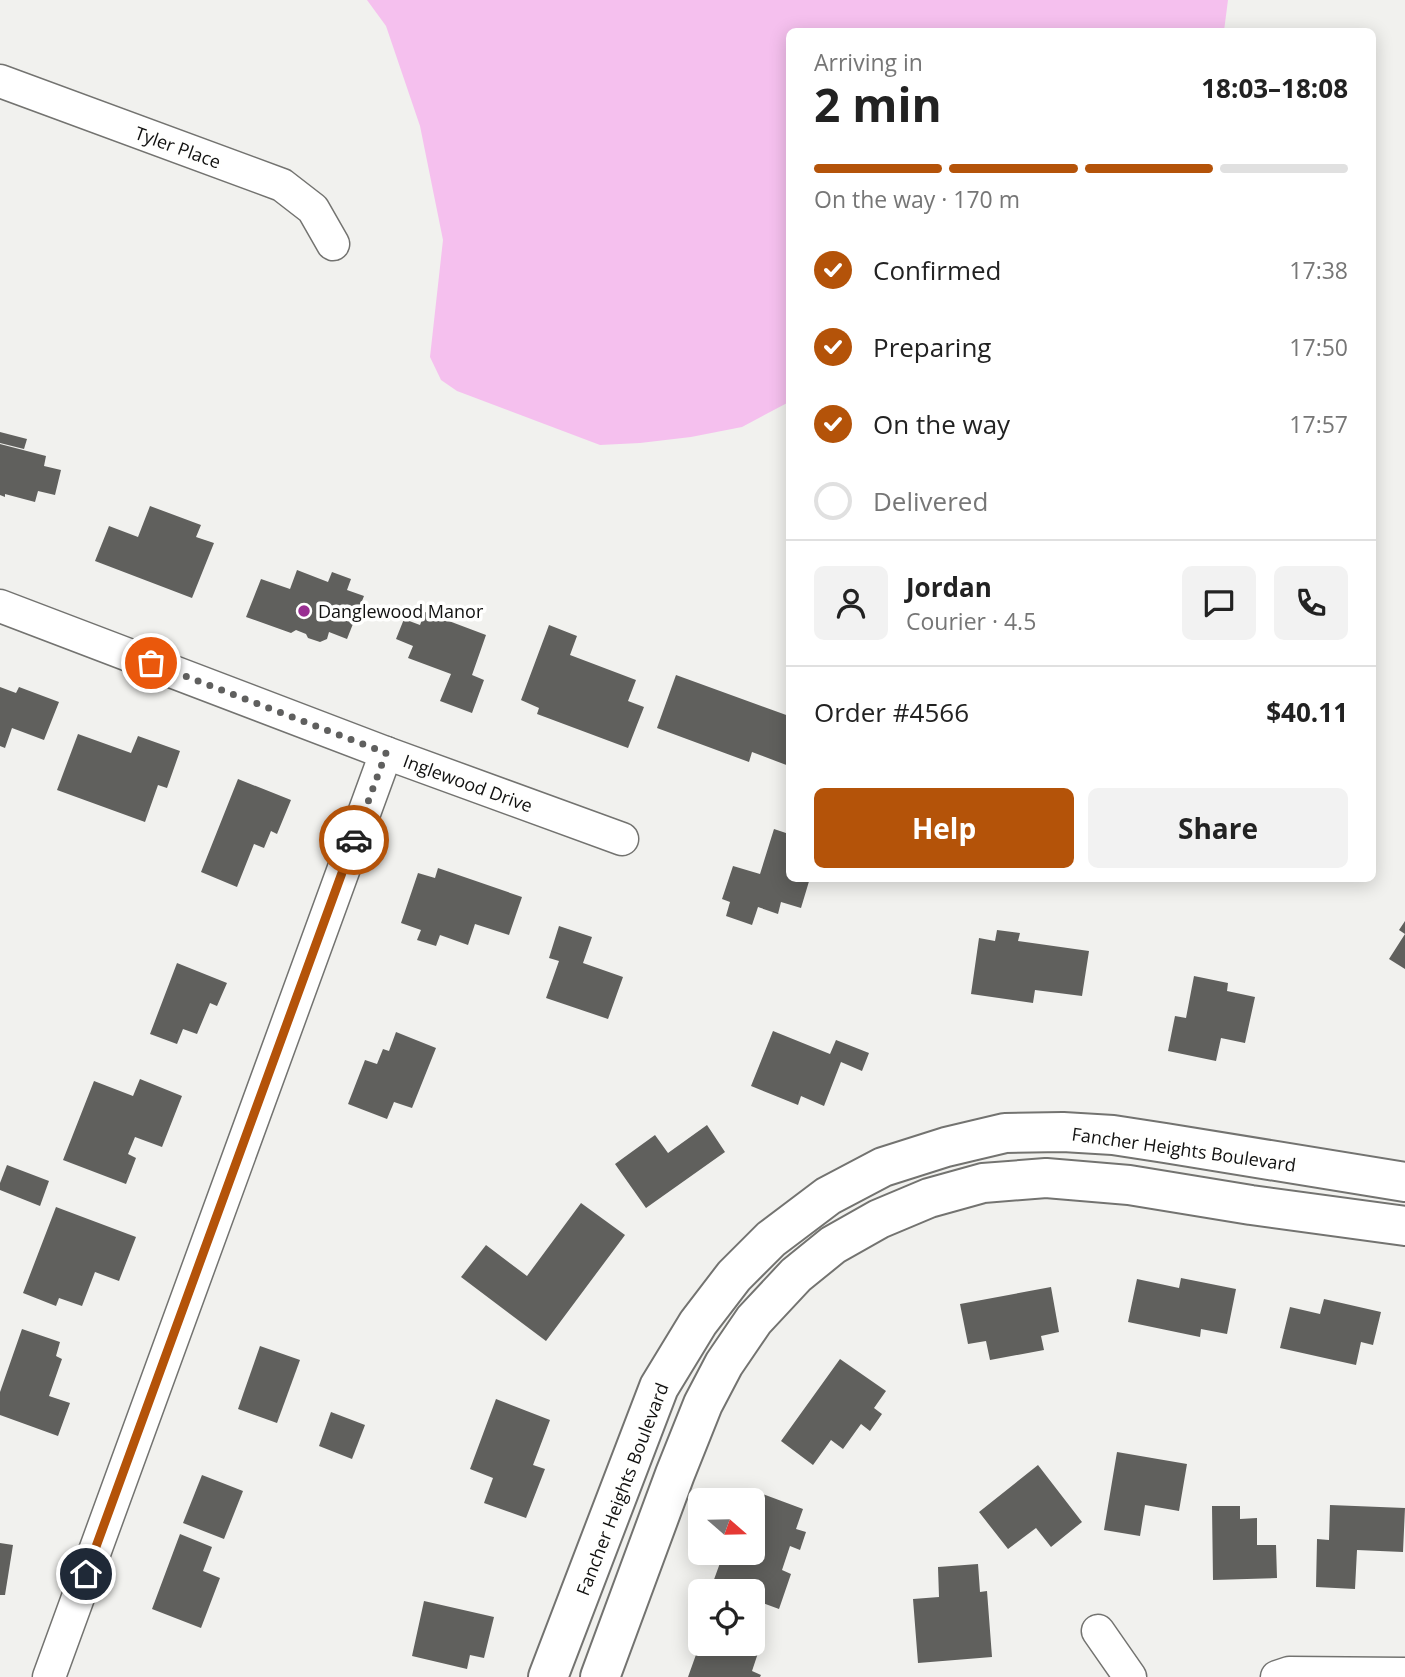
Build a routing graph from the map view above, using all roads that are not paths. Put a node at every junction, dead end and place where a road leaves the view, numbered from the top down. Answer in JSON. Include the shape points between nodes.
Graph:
{"nodes":[{"id":1,"x":0,"y":81,"type":"edge"},
{"id":2,"x":333,"y":244,"type":"dead end"},
{"id":3,"x":0,"y":606,"type":"edge"},
{"id":4,"x":386,"y":753,"type":"junction"},
{"id":5,"x":622,"y":839,"type":"dead end"},
{"id":6,"x":1405,"y":1182,"type":"edge"},
{"id":7,"x":1405,"y":1226,"type":"edge"},
{"id":8,"x":1098,"y":1631,"type":"dead end"},
{"id":9,"x":1405,"y":1674,"type":"edge"},
{"id":10,"x":49,"y":1677,"type":"edge"},
{"id":11,"x":548,"y":1677,"type":"edge"},
{"id":12,"x":600,"y":1677,"type":"edge"},
{"id":13,"x":1130,"y":1677,"type":"edge"},
{"id":14,"x":1277,"y":1677,"type":"edge"}],
"edges":[{"from":1,"to":2,"type":"street","name":"Tyler Place","via":[[282,186],[313,209]]},
{"from":3,"to":4,"type":"street","name":"Inglewood Drive"},
{"from":4,"to":5,"type":"street","name":"Inglewood Drive"},
{"from":4,"to":10,"type":"street"},
{"from":6,"to":11,"type":"street","name":"Fancher Heights Boulevard","via":[[1113,1135],[1005,1133],[883,1167],[828,1196],[734,1276],[698,1323],[659,1387]]},
{"from":7,"to":12,"type":"street","via":[[1129,1185],[1045,1178],[984,1183],[929,1198],[879,1219],[833,1245],[796,1275],[754,1320],[724,1364],[674,1474]]},
{"from":8,"to":13,"type":"street"},
{"from":9,"to":14,"type":"street","via":[[1289,1673]]}]}
